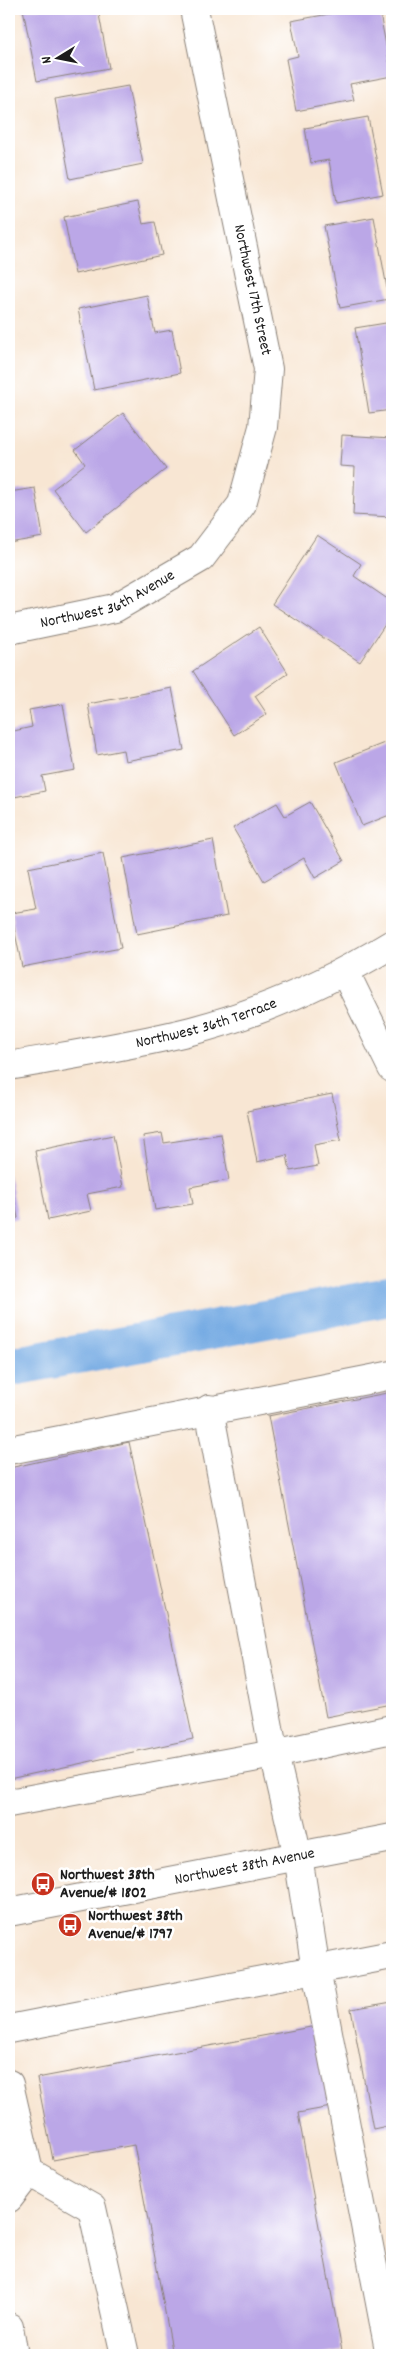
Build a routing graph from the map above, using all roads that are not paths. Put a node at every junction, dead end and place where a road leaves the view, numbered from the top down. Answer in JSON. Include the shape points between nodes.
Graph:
{"nodes":[{"id":1,"x":194,"y":9,"type":"edge"},
{"id":2,"x":201,"y":558,"type":"joint"},
{"id":3,"x":9,"y":630,"type":"edge"},
{"id":4,"x":392,"y":944,"type":"edge"},
{"id":5,"x":345,"y":972,"type":"junction"},
{"id":6,"x":9,"y":1066,"type":"edge"},
{"id":7,"x":392,"y":1068,"type":"edge"},
{"id":8,"x":392,"y":1376,"type":"edge"},
{"id":9,"x":209,"y":1409,"type":"junction"},
{"id":10,"x":9,"y":1450,"type":"edge"},
{"id":11,"x":392,"y":1729,"type":"edge"},
{"id":12,"x":274,"y":1754,"type":"junction"},
{"id":13,"x":9,"y":1802,"type":"edge"},
{"id":14,"x":392,"y":1838,"type":"edge"},
{"id":15,"x":298,"y":1856,"type":"junction"},
{"id":16,"x":9,"y":1912,"type":"edge"},
{"id":17,"x":392,"y":1955,"type":"edge"},
{"id":18,"x":316,"y":1970,"type":"junction"},
{"id":19,"x":9,"y":2029,"type":"edge"},
{"id":20,"x":9,"y":2084,"type":"edge"},
{"id":21,"x":29,"y":2172,"type":"junction"},
{"id":22,"x":9,"y":2198,"type":"edge"},
{"id":23,"x":9,"y":2326,"type":"edge"},
{"id":24,"x":14,"y":2355,"type":"edge"},
{"id":25,"x":125,"y":2355,"type":"edge"},
{"id":26,"x":390,"y":2355,"type":"edge"}],
"edges":[{"from":1,"to":2,"type":"street","name":"Northwest 17th Street","via":[[268,369],[263,427],[242,504]]},
{"from":2,"to":3,"type":"street","name":"Northwest 36th Avenue","via":[[115,608]]},
{"from":4,"to":5,"type":"street","name":"Northwest 36th Terrace"},
{"from":5,"to":6,"type":"street","name":"Northwest 36th Terrace","via":[[256,1010],[192,1030]]},
{"from":5,"to":7,"type":"street"},
{"from":8,"to":9,"type":"street"},
{"from":9,"to":10,"type":"street"},
{"from":9,"to":12,"type":"street"},
{"from":11,"to":12,"type":"street"},
{"from":12,"to":13,"type":"street"},
{"from":12,"to":15,"type":"street"},
{"from":14,"to":15,"type":"street","name":"Northwest 38th Avenue"},
{"from":15,"to":16,"type":"street","name":"Northwest 38th Avenue"},
{"from":15,"to":18,"type":"street"},
{"from":17,"to":18,"type":"street"},
{"from":18,"to":19,"type":"street"},
{"from":18,"to":26,"type":"street"},
{"from":20,"to":21,"type":"street"},
{"from":21,"to":22,"type":"street"},
{"from":21,"to":25,"type":"street","via":[[92,2208]]},
{"from":23,"to":24,"type":"street"}]}
